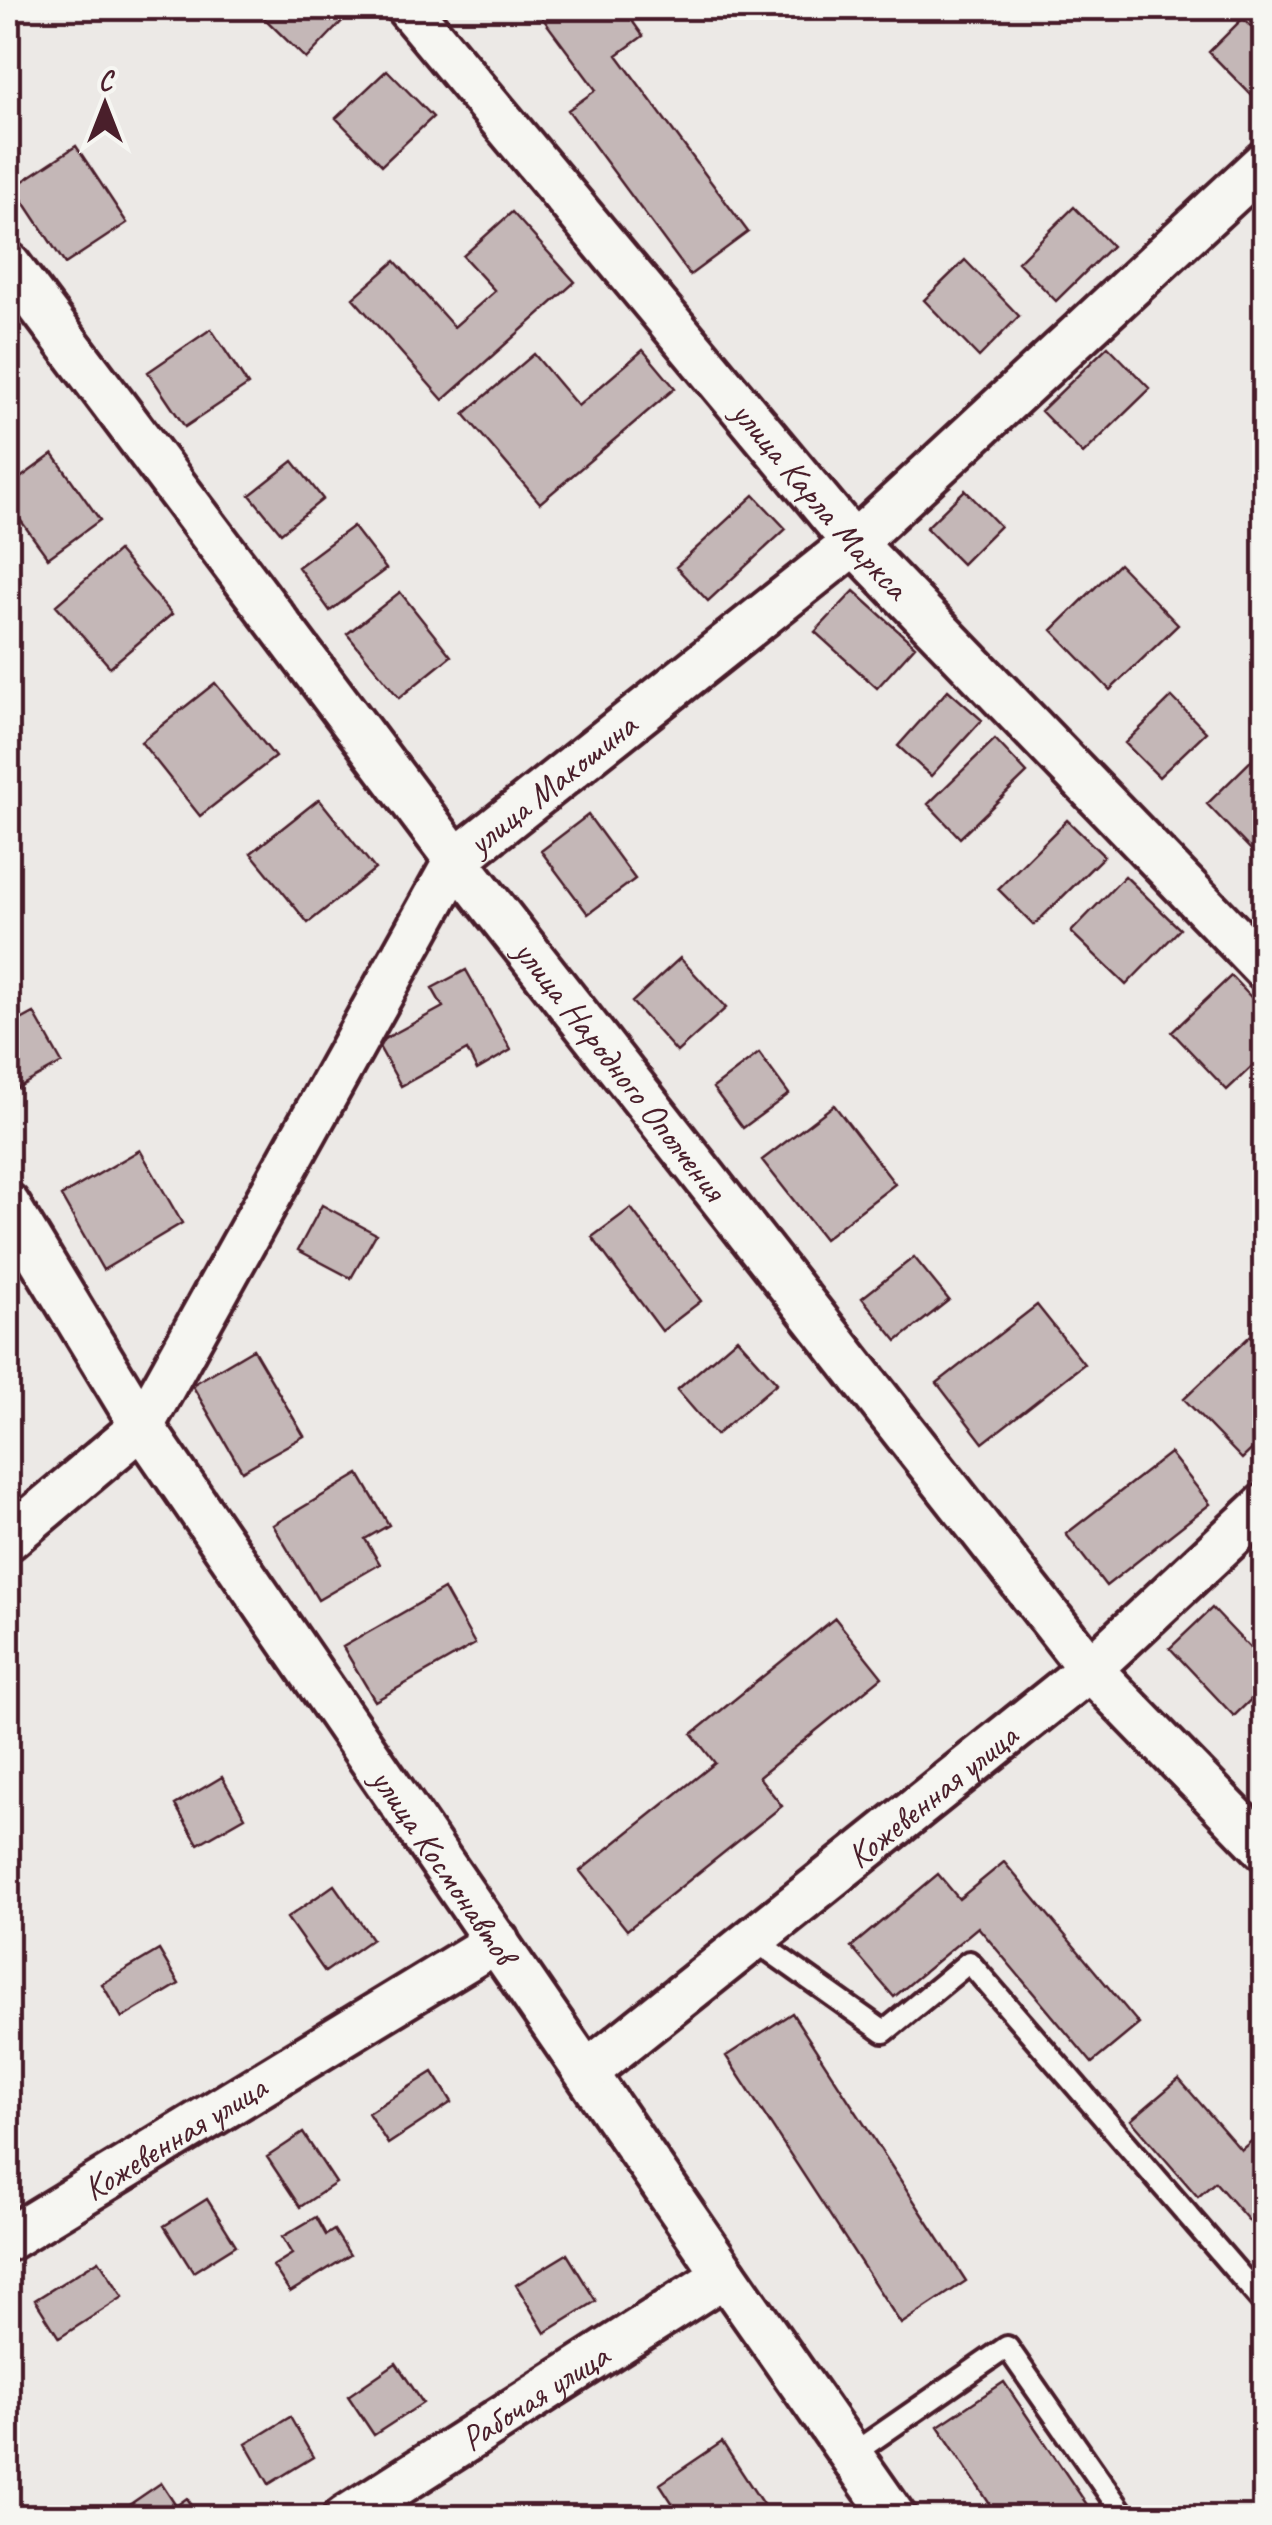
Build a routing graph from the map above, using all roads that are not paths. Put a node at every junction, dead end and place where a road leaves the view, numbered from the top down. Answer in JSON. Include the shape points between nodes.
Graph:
{"nodes":[{"id":1,"x":408,"y":8,"type":"edge"},
{"id":2,"x":1264,"y":163,"type":"edge"},
{"id":3,"x":8,"y":264,"type":"edge"},
{"id":4,"x":854,"y":543,"type":"junction"},
{"id":5,"x":456,"y":860,"type":"junction"},
{"id":6,"x":1264,"y":968,"type":"edge"},
{"id":7,"x":8,"y":1205,"type":"edge"},
{"id":8,"x":142,"y":1426,"type":"junction"},
{"id":9,"x":1264,"y":1506,"type":"edge"},
{"id":10,"x":8,"y":1539,"type":"edge"},
{"id":11,"x":1090,"y":1669,"type":"junction"},
{"id":12,"x":1264,"y":1848,"type":"edge"},
{"id":13,"x":753,"y":1939,"type":"junction"},
{"id":14,"x":496,"y":1941,"type":"junction"},
{"id":15,"x":587,"y":2072,"type":"junction"},
{"id":16,"x":8,"y":2238,"type":"edge"},
{"id":17,"x":725,"y":2275,"type":"junction"},
{"id":18,"x":1264,"y":2303,"type":"edge"},
{"id":19,"x":851,"y":2454,"type":"junction"},
{"id":20,"x":345,"y":2518,"type":"edge"},
{"id":21,"x":895,"y":2518,"type":"edge"},
{"id":22,"x":1126,"y":2518,"type":"edge"}],
"edges":[{"from":1,"to":4,"type":"street","name":"улица Карла Маркса"},
{"from":2,"to":4,"type":"street","name":"улица Макошина"},
{"from":3,"to":5,"type":"street","name":"улица Народного Ополчения"},
{"from":4,"to":5,"type":"street","name":"улица Макошина"},
{"from":4,"to":6,"type":"street","name":"улица Карла Маркса"},
{"from":5,"to":8,"type":"street","name":"улица Макошина"},
{"from":5,"to":11,"type":"street","name":"улица Народного Ополчения"},
{"from":7,"to":8,"type":"street","name":"улица Космонавтов"},
{"from":8,"to":10,"type":"street","name":"улица Макошина"},
{"from":8,"to":14,"type":"street","name":"улица Космонавтов"},
{"from":9,"to":11,"type":"street","name":"Кожевенная улица"},
{"from":11,"to":12,"type":"street","name":"улица Народного Ополчения"},
{"from":11,"to":13,"type":"street","name":"Кожевенная улица"},
{"from":13,"to":15,"type":"street","name":"Кожевенная улица"},
{"from":13,"to":18,"type":"lane","via":[[884,2032],[969,1962]]},
{"from":14,"to":15,"type":"street","name":"улица Космонавтов"},
{"from":14,"to":16,"type":"street","name":"Кожевенная улица"},
{"from":15,"to":17,"type":"street","name":"улица Космонавтов"},
{"from":17,"to":19,"type":"street","name":"улица Космонавтов"},
{"from":17,"to":20,"type":"street","name":"Рабочая улица"},
{"from":19,"to":21,"type":"street","name":"улица Космонавтов"},
{"from":19,"to":22,"type":"lane","via":[[1007,2347]]}]}
